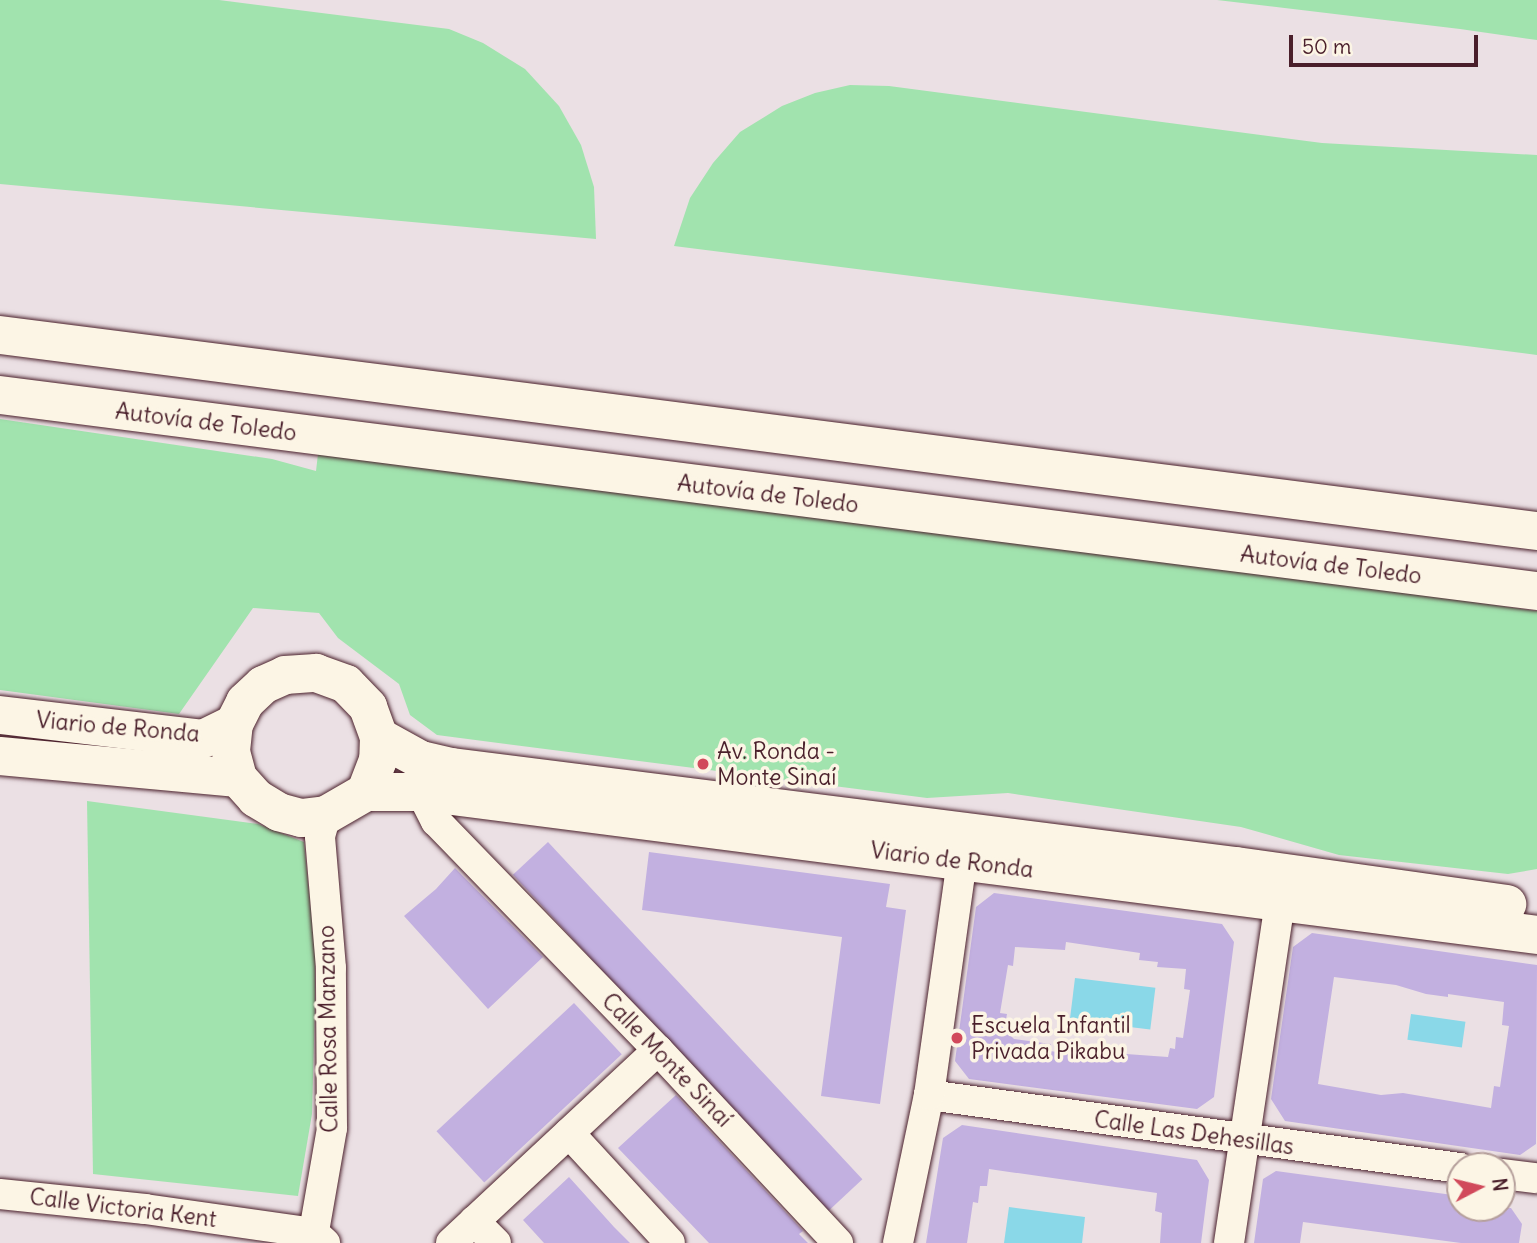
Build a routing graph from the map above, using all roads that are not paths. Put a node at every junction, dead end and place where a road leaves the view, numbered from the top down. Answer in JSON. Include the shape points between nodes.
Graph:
{"nodes":[{"id":1,"x":0,"y":335,"type":"edge"},
{"id":2,"x":0,"y":395,"type":"edge"},
{"id":3,"x":1537,"y":531,"type":"edge"},
{"id":4,"x":1537,"y":591,"type":"edge"},
{"id":5,"x":0,"y":715,"type":"edge"},
{"id":6,"x":234,"y":724,"type":"junction"},
{"id":7,"x":379,"y":737,"type":"junction"},
{"id":8,"x":0,"y":756,"type":"edge"},
{"id":9,"x":237,"y":778,"type":"junction"},
{"id":10,"x":366,"y":792,"type":"junction"},
{"id":11,"x":421,"y":792,"type":"junction"},
{"id":12,"x":326,"y":815,"type":"junction"},
{"id":13,"x":962,"y":862,"type":"junction"},
{"id":14,"x":1280,"y":901,"type":"junction"},
{"id":15,"x":1537,"y":908,"type":"edge"},
{"id":16,"x":1537,"y":935,"type":"edge"},
{"id":17,"x":658,"y":1050,"type":"junction"},
{"id":18,"x":929,"y":1095,"type":"junction"},
{"id":19,"x":569,"y":1133,"type":"junction"},
{"id":20,"x":1243,"y":1141,"type":"junction"},
{"id":21,"x":1446,"y":1166,"type":"edge"},
{"id":22,"x":1516,"y":1176,"type":"edge"},
{"id":23,"x":1537,"y":1178,"type":"edge"},
{"id":24,"x":0,"y":1194,"type":"edge"},
{"id":25,"x":474,"y":1221,"type":"junction"},
{"id":26,"x":317,"y":1240,"type":"edge"},
{"id":27,"x":451,"y":1243,"type":"edge"},
{"id":28,"x":496,"y":1243,"type":"edge"},
{"id":29,"x":670,"y":1243,"type":"edge"},
{"id":30,"x":838,"y":1243,"type":"edge"},
{"id":31,"x":898,"y":1243,"type":"edge"},
{"id":32,"x":1229,"y":1243,"type":"edge"}],
"edges":[{"from":1,"to":3,"type":"main road"},
{"from":2,"to":4,"type":"main road","name":"Autovía de Toledo"},
{"from":5,"to":6,"type":"main road","name":"Viario de Ronda","via":[[203,739]]},
{"from":6,"to":7,"type":"main road","via":[[263,685],[285,675],[316,673],[346,684],[368,707]]},
{"from":6,"to":9,"type":"main road","via":[[231,751]]},
{"from":7,"to":10,"type":"main road","via":[[378,760]]},
{"from":7,"to":15,"type":"main road","name":"Viario de Ronda","via":[[421,760],[452,766]]},
{"from":8,"to":9,"type":"main road","name":"Viario de Ronda"},
{"from":9,"to":12,"type":"main road","via":[[256,798],[279,812],[301,818]]},
{"from":10,"to":11,"type":"main road","name":"Viario de Ronda"},
{"from":10,"to":12,"type":"main road"},
{"from":11,"to":13,"type":"main road","name":"Viario de Ronda"},
{"from":11,"to":17,"type":"street","name":"Calle Monte Sinaí","via":[[436,821]]},
{"from":12,"to":26,"type":"street","name":"Calle Rosa Manzano","via":[[320,836],[331,968],[332,1128]]},
{"from":13,"to":14,"type":"main road","name":"Viario de Ronda"},
{"from":13,"to":18,"type":"street"},
{"from":14,"to":16,"type":"main road","name":"Viario de Ronda"},
{"from":14,"to":20,"type":"street"},
{"from":17,"to":19,"type":"street"},
{"from":17,"to":30,"type":"street","name":"Calle Monte Sinaí"},
{"from":18,"to":20,"type":"street","name":"Calle Las Dehesillas"},
{"from":18,"to":31,"type":"street"},
{"from":19,"to":25,"type":"street"},
{"from":19,"to":29,"type":"street"},
{"from":20,"to":21,"type":"street","name":"Calle Las Dehesillas"},
{"from":20,"to":32,"type":"street"},
{"from":22,"to":23,"type":"street"},
{"from":24,"to":26,"type":"street","name":"Calle Victoria Kent","via":[[145,1209]]},
{"from":25,"to":27,"type":"street"},
{"from":25,"to":28,"type":"street"}]}
